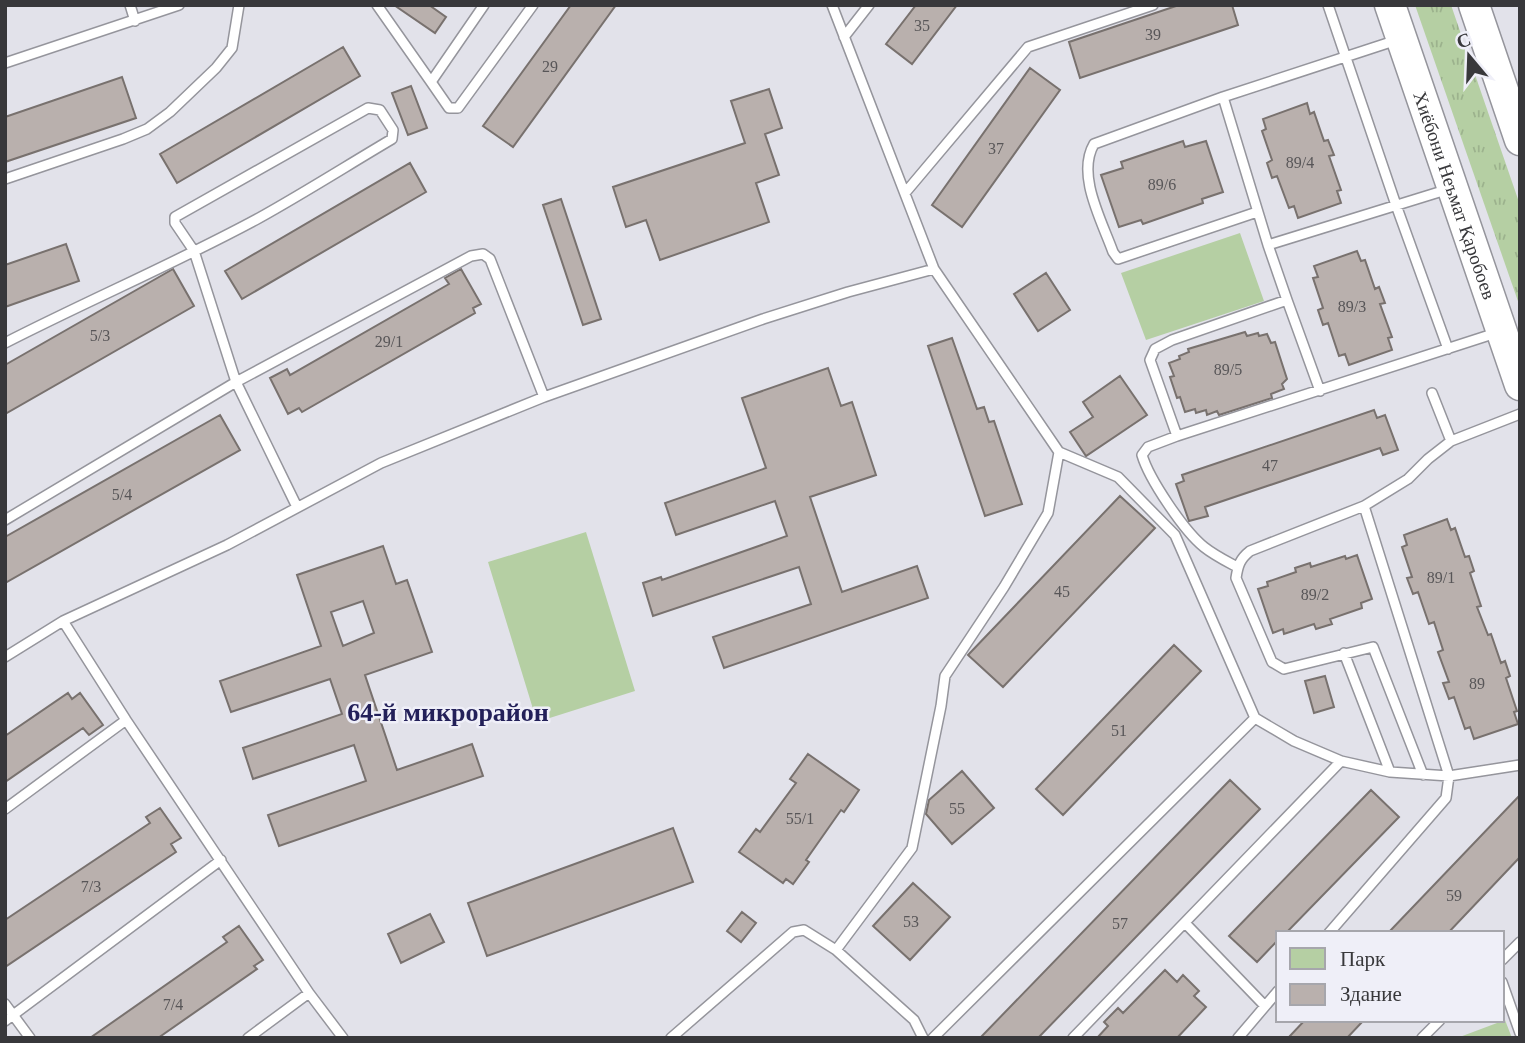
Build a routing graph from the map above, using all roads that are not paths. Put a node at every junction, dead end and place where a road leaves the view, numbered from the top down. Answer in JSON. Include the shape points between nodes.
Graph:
{"nodes":[{"id":1,"x":130,"y":5,"type":"edge"},
{"id":2,"x":179,"y":5,"type":"edge"},
{"id":3,"x":239,"y":5,"type":"edge"},
{"id":4,"x":377,"y":5,"type":"edge"},
{"id":5,"x":484,"y":5,"type":"edge"},
{"id":6,"x":533,"y":5,"type":"edge"},
{"id":7,"x":832,"y":5,"type":"edge"},
{"id":8,"x":869,"y":5,"type":"edge"},
{"id":9,"x":1153,"y":5,"type":"edge"},
{"id":10,"x":1328,"y":5,"type":"edge"},
{"id":11,"x":1390,"y":5,"type":"edge"},
{"id":12,"x":1474,"y":5,"type":"edge"},
{"id":13,"x":135,"y":21,"type":"junction"},
{"id":14,"x":844,"y":37,"type":"junction"},
{"id":15,"x":1401,"y":39,"type":"junction"},
{"id":16,"x":1346,"y":57,"type":"junction"},
{"id":17,"x":5,"y":63,"type":"edge"},
{"id":18,"x":432,"y":82,"type":"junction"},
{"id":19,"x":1223,"y":97,"type":"junction"},
{"id":20,"x":1520,"y":140,"type":"edge"},
{"id":21,"x":5,"y":179,"type":"edge"},
{"id":22,"x":1452,"y":188,"type":"junction"},
{"id":23,"x":905,"y":192,"type":"junction"},
{"id":24,"x":1396,"y":205,"type":"junction"},
{"id":25,"x":1257,"y":212,"type":"junction"},
{"id":26,"x":1268,"y":244,"type":"junction"},
{"id":27,"x":194,"y":251,"type":"junction"},
{"id":28,"x":934,"y":269,"type":"junction"},
{"id":29,"x":1287,"y":300,"type":"junction"},
{"id":30,"x":1500,"y":332,"type":"junction"},
{"id":31,"x":5,"y":343,"type":"edge"},
{"id":32,"x":1448,"y":349,"type":"junction"},
{"id":33,"x":236,"y":382,"type":"junction"},
{"id":34,"x":1520,"y":386,"type":"edge"},
{"id":35,"x":1320,"y":391,"type":"junction"},
{"id":36,"x":1432,"y":393,"type":"dead end"},
{"id":37,"x":544,"y":397,"type":"junction"},
{"id":38,"x":1520,"y":414,"type":"edge"},
{"id":39,"x":1177,"y":436,"type":"junction"},
{"id":40,"x":1451,"y":441,"type":"junction"},
{"id":41,"x":1059,"y":452,"type":"junction"},
{"id":42,"x":1364,"y":506,"type":"junction"},
{"id":43,"x":297,"y":507,"type":"junction"},
{"id":44,"x":5,"y":520,"type":"edge"},
{"id":45,"x":1188,"y":531,"type":"junction"},
{"id":46,"x":1175,"y":535,"type":"junction"},
{"id":47,"x":1237,"y":567,"type":"junction"},
{"id":48,"x":63,"y":621,"type":"junction"},
{"id":49,"x":1344,"y":653,"type":"junction"},
{"id":50,"x":5,"y":657,"type":"edge"},
{"id":51,"x":1255,"y":718,"type":"junction"},
{"id":52,"x":126,"y":720,"type":"junction"},
{"id":53,"x":1341,"y":761,"type":"junction"},
{"id":54,"x":1520,"y":765,"type":"edge"},
{"id":55,"x":1390,"y":772,"type":"junction"},
{"id":56,"x":1423,"y":775,"type":"junction"},
{"id":57,"x":1449,"y":776,"type":"junction"},
{"id":58,"x":5,"y":809,"type":"edge"},
{"id":59,"x":221,"y":860,"type":"junction"},
{"id":60,"x":1186,"y":924,"type":"junction"},
{"id":61,"x":1331,"y":931,"type":"edge"},
{"id":62,"x":1520,"y":942,"type":"edge"},
{"id":63,"x":836,"y":950,"type":"junction"},
{"id":64,"x":1504,"y":958,"type":"edge"},
{"id":65,"x":1504,"y":988,"type":"edge"},
{"id":66,"x":309,"y":993,"type":"junction"},
{"id":67,"x":1276,"y":993,"type":"edge"},
{"id":68,"x":5,"y":1004,"type":"edge"},
{"id":69,"x":1265,"y":1006,"type":"junction"},
{"id":70,"x":9,"y":1018,"type":"edge"},
{"id":71,"x":1438,"y":1022,"type":"edge"},
{"id":72,"x":1520,"y":1034,"type":"edge"},
{"id":73,"x":30,"y":1038,"type":"edge"},
{"id":74,"x":248,"y":1038,"type":"edge"},
{"id":75,"x":344,"y":1038,"type":"edge"},
{"id":76,"x":671,"y":1038,"type":"edge"},
{"id":77,"x":923,"y":1038,"type":"edge"},
{"id":78,"x":933,"y":1038,"type":"edge"},
{"id":79,"x":1073,"y":1038,"type":"edge"},
{"id":80,"x":1238,"y":1038,"type":"edge"},
{"id":81,"x":1422,"y":1038,"type":"edge"}],
"edges":[{"from":1,"to":13,"type":"lane"},
{"from":2,"to":13,"type":"lane"},
{"from":3,"to":21,"type":"lane","via":[[232,48],[170,112],[123,139]]},
{"from":4,"to":18,"type":"lane"},
{"from":5,"to":18,"type":"lane"},
{"from":6,"to":18,"type":"lane","via":[[458,108],[449,108]]},
{"from":7,"to":14,"type":"lane"},
{"from":8,"to":14,"type":"lane"},
{"from":9,"to":23,"type":"lane","via":[[1028,47]]},
{"from":10,"to":16,"type":"lane"},
{"from":11,"to":15,"type":"highway","name":"Хиёбони Неъмат Қаробоев"},
{"from":12,"to":20,"type":"highway"},
{"from":13,"to":17,"type":"lane"},
{"from":14,"to":23,"type":"lane"},
{"from":15,"to":16,"type":"lane"},
{"from":15,"to":22,"type":"highway","name":"Хиёбони Неъмат Қаробоев"},
{"from":16,"to":19,"type":"lane"},
{"from":16,"to":24,"type":"lane"},
{"from":19,"to":25,"type":"lane"},
{"from":19,"to":25,"type":"lane","via":[[1094,144],[1088,154],[1090,187],[1118,259]]},
{"from":22,"to":24,"type":"lane"},
{"from":22,"to":30,"type":"highway","name":"Хиёбони Неъмат Қаробоев"},
{"from":23,"to":28,"type":"lane"},
{"from":24,"to":26,"type":"lane"},
{"from":24,"to":32,"type":"lane"},
{"from":25,"to":26,"type":"lane"},
{"from":26,"to":29,"type":"lane"},
{"from":27,"to":27,"type":"lane","via":[[392,139],[393,130],[380,110],[368,108],[178,214],[175,223]]},
{"from":27,"to":31,"type":"lane"},
{"from":27,"to":33,"type":"lane"},
{"from":28,"to":37,"type":"lane","via":[[763,318]]},
{"from":28,"to":41,"type":"lane"},
{"from":29,"to":35,"type":"lane"},
{"from":29,"to":39,"type":"lane","via":[[1155,349],[1150,360]]},
{"from":30,"to":32,"type":"lane"},
{"from":30,"to":34,"type":"highway","name":"Хиёбони Неъмат Қаробоев"},
{"from":32,"to":35,"type":"lane"},
{"from":33,"to":37,"type":"lane","via":[[471,256],[483,254],[491,259]]},
{"from":33,"to":43,"type":"lane"},
{"from":33,"to":44,"type":"lane"},
{"from":35,"to":39,"type":"lane"},
{"from":36,"to":40,"type":"lane"},
{"from":37,"to":43,"type":"lane","via":[[381,463]]},
{"from":38,"to":40,"type":"lane"},
{"from":39,"to":45,"type":"lane","via":[[1148,447],[1142,455]]},
{"from":40,"to":42,"type":"lane","via":[[1408,479]]},
{"from":41,"to":46,"type":"lane","via":[[1118,477]]},
{"from":41,"to":63,"type":"lane","via":[[1048,513],[945,676],[912,848]]},
{"from":42,"to":47,"type":"lane","via":[[1250,551]]},
{"from":42,"to":57,"type":"lane"},
{"from":43,"to":48,"type":"lane","via":[[227,545]]},
{"from":45,"to":46,"type":"lane"},
{"from":45,"to":47,"type":"lane","via":[[1204,548]]},
{"from":46,"to":51,"type":"lane"},
{"from":47,"to":49,"type":"lane","via":[[1236,578],[1276,666],[1284,669]]},
{"from":48,"to":50,"type":"lane"},
{"from":48,"to":52,"type":"lane"},
{"from":49,"to":55,"type":"lane"},
{"from":49,"to":56,"type":"lane","via":[[1370,646],[1375,649]]},
{"from":51,"to":53,"type":"lane"},
{"from":51,"to":78,"type":"lane"},
{"from":52,"to":58,"type":"lane"},
{"from":52,"to":59,"type":"lane"},
{"from":53,"to":55,"type":"lane"},
{"from":53,"to":60,"type":"lane"},
{"from":54,"to":57,"type":"lane"},
{"from":55,"to":56,"type":"lane"},
{"from":56,"to":57,"type":"lane"},
{"from":57,"to":61,"type":"lane","via":[[1446,797]]},
{"from":59,"to":66,"type":"lane"},
{"from":59,"to":70,"type":"lane"},
{"from":60,"to":69,"type":"lane"},
{"from":60,"to":79,"type":"lane"},
{"from":62,"to":64,"type":"lane"},
{"from":63,"to":76,"type":"lane","via":[[804,930],[793,932]]},
{"from":63,"to":77,"type":"lane","via":[[914,1020]]},
{"from":65,"to":72,"type":"lane"},
{"from":66,"to":74,"type":"lane"},
{"from":66,"to":75,"type":"lane"},
{"from":67,"to":69,"type":"lane"},
{"from":68,"to":70,"type":"lane"},
{"from":69,"to":80,"type":"lane"},
{"from":70,"to":73,"type":"lane"},
{"from":71,"to":81,"type":"lane"}]}
